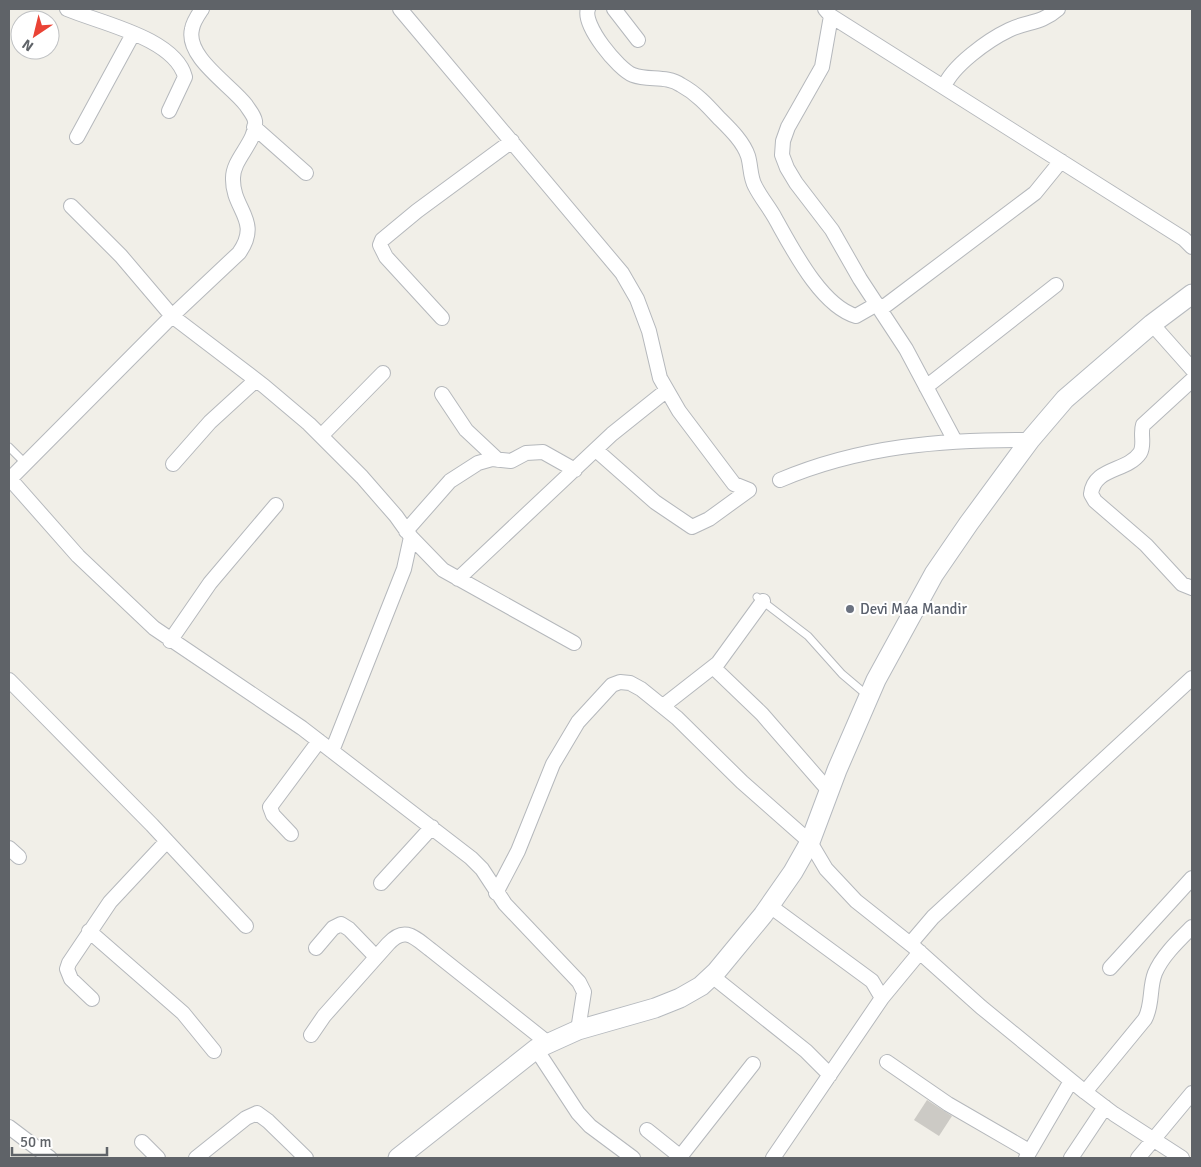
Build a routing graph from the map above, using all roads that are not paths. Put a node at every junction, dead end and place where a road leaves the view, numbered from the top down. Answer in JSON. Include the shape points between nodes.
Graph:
{"nodes":[{"id":1,"x":66,"y":9,"type":"edge"},
{"id":2,"x":202,"y":9,"type":"edge"},
{"id":3,"x":400,"y":9,"type":"edge"},
{"id":4,"x":588,"y":9,"type":"edge"},
{"id":5,"x":614,"y":9,"type":"edge"},
{"id":6,"x":1058,"y":9,"type":"edge"},
{"id":7,"x":828,"y":13,"type":"edge"},
{"id":8,"x":134,"y":34,"type":"junction"},
{"id":9,"x":638,"y":40,"type":"dead end"},
{"id":10,"x":944,"y":88,"type":"junction"},
{"id":11,"x":169,"y":112,"type":"dead end"},
{"id":12,"x":254,"y":127,"type":"junction"},
{"id":13,"x":77,"y":137,"type":"dead end"},
{"id":14,"x":512,"y":141,"type":"junction"},
{"id":15,"x":1061,"y":161,"type":"junction"},
{"id":16,"x":306,"y":173,"type":"dead end"},
{"id":17,"x":72,"y":206,"type":"dead end"},
{"id":18,"x":1192,"y":247,"type":"edge"},
{"id":19,"x":1056,"y":285,"type":"dead end"},
{"id":20,"x":1192,"y":294,"type":"edge"},
{"id":21,"x":879,"y":306,"type":"junction"},
{"id":22,"x":172,"y":316,"type":"junction"},
{"id":23,"x":442,"y":318,"type":"dead end"},
{"id":24,"x":1152,"y":324,"type":"junction"},
{"id":25,"x":1192,"y":368,"type":"edge"},
{"id":26,"x":384,"y":373,"type":"dead end"},
{"id":27,"x":256,"y":380,"type":"junction"},
{"id":28,"x":1192,"y":380,"type":"edge"},
{"id":29,"x":926,"y":387,"type":"junction"},
{"id":30,"x":667,"y":390,"type":"junction"},
{"id":31,"x":442,"y":394,"type":"dead end"},
{"id":32,"x":321,"y":436,"type":"junction"},
{"id":33,"x":1030,"y":440,"type":"junction"},
{"id":34,"x":955,"y":441,"type":"junction"},
{"id":35,"x":9,"y":447,"type":"edge"},
{"id":36,"x":596,"y":450,"type":"junction"},
{"id":37,"x":498,"y":460,"type":"junction"},
{"id":38,"x":25,"y":463,"type":"junction"},
{"id":39,"x":173,"y":464,"type":"dead end"},
{"id":40,"x":575,"y":470,"type":"junction"},
{"id":41,"x":9,"y":480,"type":"edge"},
{"id":42,"x":780,"y":480,"type":"dead end"},
{"id":43,"x":276,"y":505,"type":"dead end"},
{"id":44,"x":408,"y":534,"type":"junction"},
{"id":45,"x":458,"y":579,"type":"junction"},
{"id":46,"x":1192,"y":588,"type":"edge"},
{"id":47,"x":760,"y":599,"type":"joint"},
{"id":48,"x":170,"y":641,"type":"junction"},
{"id":49,"x":574,"y":644,"type":"dead end"},
{"id":50,"x":713,"y":667,"type":"junction"},
{"id":51,"x":1192,"y":678,"type":"edge"},
{"id":52,"x":9,"y":680,"type":"edge"},
{"id":53,"x":869,"y":696,"type":"junction"},
{"id":54,"x":663,"y":706,"type":"junction"},
{"id":55,"x":319,"y":741,"type":"junction"},
{"id":56,"x":332,"y":751,"type":"junction"},
{"id":57,"x":830,"y":791,"type":"junction"},
{"id":58,"x":432,"y":826,"type":"junction"},
{"id":59,"x":291,"y":834,"type":"dead end"},
{"id":60,"x":167,"y":841,"type":"junction"},
{"id":61,"x":810,"y":842,"type":"junction"},
{"id":62,"x":1192,"y":878,"type":"edge"},
{"id":63,"x":381,"y":883,"type":"dead end"},
{"id":64,"x":496,"y":893,"type":"junction"},
{"id":65,"x":770,"y":906,"type":"junction"},
{"id":66,"x":246,"y":926,"type":"dead end"},
{"id":67,"x":1192,"y":927,"type":"edge"},
{"id":68,"x":89,"y":931,"type":"junction"},
{"id":69,"x":316,"y":948,"type":"dead end"},
{"id":70,"x":915,"y":948,"type":"junction"},
{"id":71,"x":376,"y":958,"type":"junction"},
{"id":72,"x":1110,"y":968,"type":"dead end"},
{"id":73,"x":712,"y":976,"type":"junction"},
{"id":74,"x":882,"y":998,"type":"junction"},
{"id":75,"x":92,"y":999,"type":"dead end"},
{"id":76,"x":578,"y":1030,"type":"junction"},
{"id":77,"x":311,"y":1035,"type":"dead end"},
{"id":78,"x":542,"y":1046,"type":"junction"},
{"id":79,"x":214,"y":1051,"type":"dead end"},
{"id":80,"x":887,"y":1062,"type":"dead end"},
{"id":81,"x":753,"y":1064,"type":"dead end"},
{"id":82,"x":830,"y":1075,"type":"junction"},
{"id":83,"x":1072,"y":1081,"type":"junction"},
{"id":84,"x":1085,"y":1092,"type":"junction"},
{"id":85,"x":1192,"y":1093,"type":"edge"},
{"id":86,"x":1105,"y":1108,"type":"junction"},
{"id":87,"x":9,"y":1127,"type":"edge"},
{"id":88,"x":647,"y":1130,"type":"dead end"},
{"id":89,"x":1152,"y":1140,"type":"junction"},
{"id":90,"x":142,"y":1142,"type":"dead end"},
{"id":91,"x":1027,"y":1155,"type":"edge"},
{"id":92,"x":50,"y":1158,"type":"edge"},
{"id":93,"x":158,"y":1158,"type":"edge"},
{"id":94,"x":196,"y":1158,"type":"edge"},
{"id":95,"x":306,"y":1158,"type":"edge"},
{"id":96,"x":398,"y":1158,"type":"edge"},
{"id":97,"x":633,"y":1158,"type":"edge"},
{"id":98,"x":681,"y":1158,"type":"edge"},
{"id":99,"x":773,"y":1158,"type":"edge"},
{"id":100,"x":1071,"y":1158,"type":"edge"},
{"id":101,"x":1138,"y":1158,"type":"edge"},
{"id":102,"x":1182,"y":1158,"type":"edge"}],
"edges":[{"from":1,"to":8,"type":"street"},
{"from":2,"to":12,"type":"street","via":[[191,31],[196,52],[242,100],[255,120]]},
{"from":3,"to":14,"type":"street"},
{"from":4,"to":21,"type":"street","via":[[587,18],[592,29],[623,69],[635,75],[664,78],[682,85],[732,132],[747,154],[759,194],[826,295],[845,312],[856,316]]},
{"from":5,"to":9,"type":"street"},
{"from":6,"to":10,"type":"street","via":[[1034,23],[1010,29],[997,38],[949,75]]},
{"from":7,"to":10,"type":"street"},
{"from":7,"to":21,"type":"street","via":[[822,68],[788,127],[782,154],[787,168],[832,230]]},
{"from":8,"to":11,"type":"street","via":[[166,50],[183,69],[185,77]]},
{"from":8,"to":13,"type":"street"},
{"from":10,"to":15,"type":"street"},
{"from":12,"to":16,"type":"street"},
{"from":12,"to":22,"type":"street","via":[[233,178],[248,224],[245,244]]},
{"from":14,"to":23,"type":"street","via":[[417,211],[380,245],[386,257]]},
{"from":14,"to":30,"type":"street","via":[[630,285],[644,316]]},
{"from":15,"to":18,"type":"street"},
{"from":15,"to":21,"type":"street","via":[[1035,193]]},
{"from":17,"to":22,"type":"street"},
{"from":19,"to":29,"type":"street"},
{"from":20,"to":24,"type":"street"},
{"from":21,"to":29,"type":"street"},
{"from":22,"to":27,"type":"street"},
{"from":22,"to":38,"type":"street"},
{"from":24,"to":25,"type":"street"},
{"from":24,"to":33,"type":"street","via":[[1065,399]]},
{"from":26,"to":32,"type":"street"},
{"from":27,"to":32,"type":"street"},
{"from":27,"to":39,"type":"street","via":[[202,429]]},
{"from":28,"to":46,"type":"street","via":[[1143,426],[1139,454],[1125,466],[1103,474],[1091,494],[1182,584]]},
{"from":29,"to":34,"type":"street"},
{"from":30,"to":36,"type":"street"},
{"from":30,"to":36,"type":"street","via":[[726,475],[734,484],[749,490],[709,519],[692,527],[655,502]]},
{"from":31,"to":37,"type":"street","via":[[466,430]]},
{"from":32,"to":44,"type":"street","via":[[396,516]]},
{"from":33,"to":34,"type":"street"},
{"from":33,"to":53,"type":"street","via":[[934,574]]},
{"from":34,"to":42,"type":"street","via":[[882,449],[842,458]]},
{"from":35,"to":38,"type":"lane"},
{"from":36,"to":40,"type":"street"},
{"from":37,"to":40,"type":"street","via":[[511,461],[526,453],[543,452]]},
{"from":37,"to":44,"type":"street","via":[[485,460],[459,474],[440,491]]},
{"from":38,"to":41,"type":"street"},
{"from":40,"to":45,"type":"street"},
{"from":41,"to":48,"type":"street","via":[[105,583]]},
{"from":43,"to":48,"type":"street","via":[[210,583]]},
{"from":44,"to":45,"type":"street","via":[[443,570]]},
{"from":44,"to":56,"type":"street","via":[[404,569]]},
{"from":45,"to":49,"type":"street"},
{"from":47,"to":50,"type":"street","via":[[732,646]]},
{"from":47,"to":53,"type":"lane","via":[[808,636],[842,674]]},
{"from":48,"to":55,"type":"street","via":[[230,678]]},
{"from":50,"to":54,"type":"street"},
{"from":50,"to":57,"type":"street","via":[[762,714]]},
{"from":51,"to":70,"type":"street","via":[[940,911]]},
{"from":52,"to":60,"type":"street"},
{"from":53,"to":57,"type":"street"},
{"from":54,"to":61,"type":"street"},
{"from":54,"to":64,"type":"street","via":[[641,689],[620,682],[592,705],[553,764],[518,851]]},
{"from":55,"to":56,"type":"street"},
{"from":55,"to":59,"type":"street","via":[[270,807],[272,815]]},
{"from":56,"to":58,"type":"street"},
{"from":57,"to":61,"type":"street"},
{"from":58,"to":63,"type":"street"},
{"from":58,"to":64,"type":"street","via":[[482,869]]},
{"from":60,"to":66,"type":"street"},
{"from":60,"to":68,"type":"street","via":[[110,902]]},
{"from":61,"to":65,"type":"street"},
{"from":61,"to":70,"type":"street","via":[[826,869],[845,891]]},
{"from":62,"to":72,"type":"street"},
{"from":64,"to":76,"type":"street","via":[[579,982],[584,992]]},
{"from":65,"to":73,"type":"street"},
{"from":65,"to":74,"type":"street","via":[[872,981]]},
{"from":67,"to":84,"type":"street","via":[[1155,974],[1145,1019]]},
{"from":68,"to":75,"type":"street","via":[[67,969],[71,979]]},
{"from":68,"to":79,"type":"street","via":[[183,1013]]},
{"from":69,"to":71,"type":"street","via":[[333,928],[341,924]]},
{"from":70,"to":74,"type":"street"},
{"from":70,"to":83,"type":"street"},
{"from":71,"to":77,"type":"street"},
{"from":71,"to":78,"type":"street","via":[[394,937],[403,933],[412,935]]},
{"from":73,"to":76,"type":"street","via":[[701,986],[672,1001]]},
{"from":73,"to":82,"type":"street"},
{"from":74,"to":82,"type":"street"},
{"from":76,"to":78,"type":"street"},
{"from":78,"to":96,"type":"street"},
{"from":78,"to":97,"type":"street","via":[[578,1113]]},
{"from":80,"to":91,"type":"street"},
{"from":81,"to":98,"type":"street"},
{"from":82,"to":99,"type":"street"},
{"from":83,"to":84,"type":"street"},
{"from":83,"to":91,"type":"street"},
{"from":84,"to":86,"type":"street"},
{"from":85,"to":89,"type":"street"},
{"from":86,"to":89,"type":"street"},
{"from":86,"to":100,"type":"street"},
{"from":87,"to":92,"type":"street"},
{"from":88,"to":98,"type":"street"},
{"from":89,"to":101,"type":"street"},
{"from":89,"to":102,"type":"street"},
{"from":90,"to":93,"type":"street"},
{"from":94,"to":95,"type":"street","via":[[246,1118],[257,1113]]}]}
